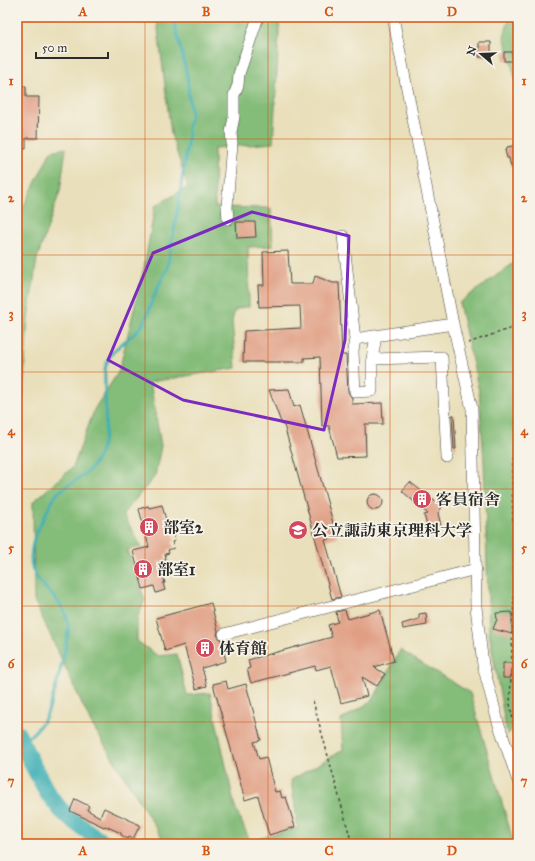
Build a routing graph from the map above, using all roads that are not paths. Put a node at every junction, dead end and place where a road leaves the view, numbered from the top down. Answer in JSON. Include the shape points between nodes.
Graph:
{"nodes":[{"id":1,"x":258,"y":17,"type":"edge"},
{"id":2,"x":393,"y":17,"type":"edge"},
{"id":3,"x":228,"y":219,"type":"dead end"},
{"id":4,"x":343,"y":236,"type":"dead end"},
{"id":5,"x":453,"y":324,"type":"junction"},
{"id":6,"x":376,"y":336,"type":"junction"},
{"id":7,"x":355,"y":339,"type":"junction"},
{"id":8,"x":372,"y":359,"type":"junction"},
{"id":9,"x":447,"y":458,"type":"dead end"},
{"id":10,"x":476,"y":569,"type":"junction"},
{"id":11,"x":224,"y":634,"type":"dead end"},
{"id":12,"x":518,"y":781,"type":"edge"}],
"edges":[{"from":1,"to":3,"type":"street","via":[[234,95]]},
{"from":2,"to":5,"type":"street"},
{"from":4,"to":7,"type":"street"},
{"from":5,"to":6,"type":"street"},
{"from":5,"to":10,"type":"street","via":[[472,409]]},
{"from":6,"to":7,"type":"street"},
{"from":6,"to":8,"type":"street"},
{"from":7,"to":8,"type":"street","via":[[355,392],[372,391]]},
{"from":8,"to":9,"type":"street","via":[[442,357]]},
{"from":10,"to":11,"type":"street"},
{"from":10,"to":12,"type":"street","via":[[476,607],[483,665],[498,722]]}]}
